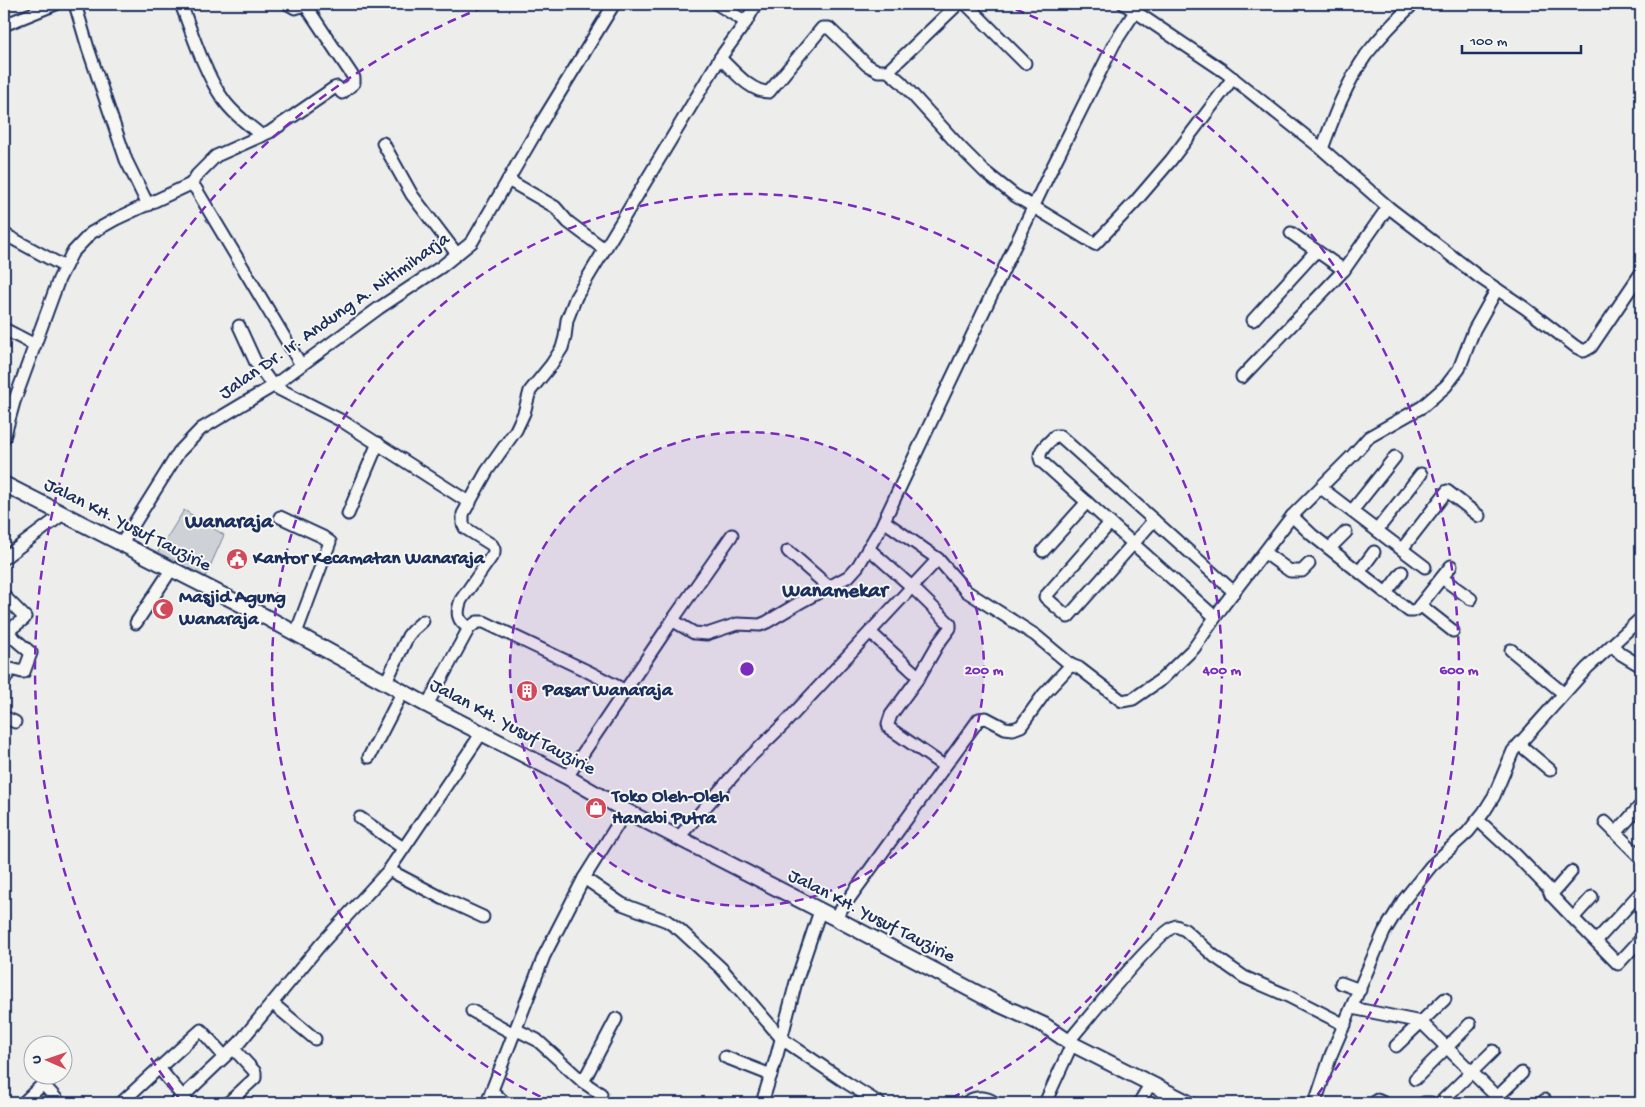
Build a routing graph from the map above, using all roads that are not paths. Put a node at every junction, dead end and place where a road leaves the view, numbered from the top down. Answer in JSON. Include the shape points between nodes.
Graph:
{"nodes":[{"id":1,"x":56,"y":4,"type":"edge"},
{"id":2,"x":75,"y":4,"type":"edge"},
{"id":3,"x":181,"y":4,"type":"edge"},
{"id":4,"x":288,"y":4,"type":"edge"},
{"id":5,"x":614,"y":4,"type":"edge"},
{"id":6,"x":717,"y":4,"type":"edge"},
{"id":7,"x":756,"y":4,"type":"edge"},
{"id":8,"x":958,"y":4,"type":"edge"},
{"id":9,"x":966,"y":4,"type":"edge"},
{"id":10,"x":1124,"y":4,"type":"edge"},
{"id":11,"x":1413,"y":4,"type":"edge"},
{"id":12,"x":308,"y":5,"type":"edge"},
{"id":13,"x":1137,"y":8,"type":"edge"},
{"id":14,"x":746,"y":22,"type":"junction"},
{"id":15,"x":4,"y":24,"type":"edge"},
{"id":16,"x":720,"y":58,"type":"junction"},
{"id":17,"x":1025,"y":63,"type":"dead end"},
{"id":18,"x":888,"y":72,"type":"junction"},
{"id":19,"x":1233,"y":78,"type":"junction"},
{"id":20,"x":262,"y":136,"type":"junction"},
{"id":21,"x":383,"y":143,"type":"dead end"},
{"id":22,"x":1322,"y":149,"type":"junction"},
{"id":23,"x":508,"y":180,"type":"junction"},
{"id":24,"x":191,"y":184,"type":"junction"},
{"id":25,"x":148,"y":205,"type":"junction"},
{"id":26,"x":1034,"y":206,"type":"junction"},
{"id":27,"x":1388,"y":207,"type":"junction"},
{"id":28,"x":1291,"y":233,"type":"dead end"},
{"id":29,"x":4,"y":234,"type":"edge"},
{"id":30,"x":604,"y":249,"type":"junction"},
{"id":31,"x":1316,"y":251,"type":"junction"},
{"id":32,"x":457,"y":254,"type":"junction"},
{"id":33,"x":65,"y":267,"type":"junction"},
{"id":34,"x":1344,"y":270,"type":"junction"},
{"id":35,"x":1641,"y":273,"type":"edge"},
{"id":36,"x":1497,"y":289,"type":"junction"},
{"id":37,"x":1253,"y":320,"type":"dead end"},
{"id":38,"x":238,"y":326,"type":"dead end"},
{"id":39,"x":4,"y":329,"type":"edge"},
{"id":40,"x":35,"y":345,"type":"junction"},
{"id":41,"x":301,"y":364,"type":"junction"},
{"id":42,"x":1242,"y":376,"type":"dead end"},
{"id":43,"x":273,"y":386,"type":"junction"},
{"id":44,"x":4,"y":438,"type":"edge"},
{"id":45,"x":378,"y":443,"type":"junction"},
{"id":46,"x":1395,"y":457,"type":"dead end"},
{"id":47,"x":1421,"y":474,"type":"dead end"},
{"id":48,"x":4,"y":484,"type":"edge"},
{"id":49,"x":1321,"y":488,"type":"junction"},
{"id":50,"x":470,"y":502,"type":"junction"},
{"id":51,"x":1087,"y":502,"type":"junction"},
{"id":52,"x":1352,"y":511,"type":"junction"},
{"id":53,"x":63,"y":514,"type":"junction"},
{"id":54,"x":348,"y":514,"type":"dead end"},
{"id":55,"x":1292,"y":516,"type":"junction"},
{"id":56,"x":1479,"y":516,"type":"dead end"},
{"id":57,"x":280,"y":517,"type":"dead end"},
{"id":58,"x":1154,"y":520,"type":"junction"},
{"id":59,"x":884,"y":522,"type":"junction"},
{"id":60,"x":1110,"y":523,"type":"junction"},
{"id":61,"x":1377,"y":530,"type":"junction"},
{"id":62,"x":1346,"y":532,"type":"dead end"},
{"id":63,"x":732,"y":535,"type":"dead end"},
{"id":64,"x":122,"y":543,"type":"junction"},
{"id":65,"x":1133,"y":543,"type":"junction"},
{"id":66,"x":868,"y":548,"type":"junction"},
{"id":67,"x":1330,"y":548,"type":"junction"},
{"id":68,"x":1402,"y":549,"type":"junction"},
{"id":69,"x":788,"y":551,"type":"dead end"},
{"id":70,"x":1044,"y":551,"type":"dead end"},
{"id":71,"x":1374,"y":552,"type":"dead end"},
{"id":72,"x":1265,"y":553,"type":"junction"},
{"id":73,"x":4,"y":558,"type":"edge"},
{"id":74,"x":938,"y":559,"type":"junction"},
{"id":75,"x":1310,"y":564,"type":"dead end"},
{"id":76,"x":1451,"y":566,"type":"dead end"},
{"id":77,"x":1425,"y":567,"type":"dead end"},
{"id":78,"x":171,"y":570,"type":"junction"},
{"id":79,"x":1360,"y":571,"type":"junction"},
{"id":80,"x":1402,"y":572,"type":"dead end"},
{"id":81,"x":1442,"y":578,"type":"junction"},
{"id":82,"x":829,"y":587,"type":"junction"},
{"id":83,"x":912,"y":587,"type":"junction"},
{"id":84,"x":1234,"y":592,"type":"junction"},
{"id":85,"x":1386,"y":593,"type":"junction"},
{"id":86,"x":4,"y":596,"type":"edge"},
{"id":87,"x":1471,"y":599,"type":"dead end"},
{"id":88,"x":1420,"y":605,"type":"junction"},
{"id":89,"x":1215,"y":617,"type":"junction"},
{"id":90,"x":674,"y":618,"type":"junction"},
{"id":91,"x":1641,"y":618,"type":"edge"},
{"id":92,"x":423,"y":620,"type":"dead end"},
{"id":93,"x":136,"y":623,"type":"dead end"},
{"id":94,"x":469,"y":628,"type":"junction"},
{"id":95,"x":1453,"y":631,"type":"dead end"},
{"id":96,"x":870,"y":632,"type":"junction"},
{"id":97,"x":296,"y":634,"type":"junction"},
{"id":98,"x":1612,"y":645,"type":"junction"},
{"id":99,"x":1511,"y":650,"type":"dead end"},
{"id":100,"x":1071,"y":665,"type":"junction"},
{"id":101,"x":1641,"y":666,"type":"edge"},
{"id":102,"x":919,"y":677,"type":"junction"},
{"id":103,"x":4,"y":681,"type":"edge"},
{"id":104,"x":386,"y":682,"type":"junction"},
{"id":105,"x":626,"y":691,"type":"junction"},
{"id":106,"x":402,"y":692,"type":"junction"},
{"id":107,"x":1564,"y":693,"type":"junction"},
{"id":108,"x":427,"y":706,"type":"junction"},
{"id":109,"x":4,"y":717,"type":"edge"},
{"id":110,"x":15,"y":722,"type":"dead end"},
{"id":111,"x":481,"y":734,"type":"junction"},
{"id":112,"x":1519,"y":744,"type":"junction"},
{"id":113,"x":369,"y":757,"type":"dead end"},
{"id":114,"x":944,"y":766,"type":"junction"},
{"id":115,"x":1550,"y":770,"type":"dead end"},
{"id":116,"x":567,"y":777,"type":"junction"},
{"id":117,"x":1641,"y":805,"type":"edge"},
{"id":118,"x":626,"y":811,"type":"junction"},
{"id":119,"x":360,"y":818,"type":"dead end"},
{"id":120,"x":1478,"y":820,"type":"junction"},
{"id":121,"x":1605,"y":822,"type":"dead end"},
{"id":122,"x":1616,"y":832,"type":"junction"},
{"id":123,"x":678,"y":838,"type":"junction"},
{"id":124,"x":403,"y":848,"type":"junction"},
{"id":125,"x":1641,"y":858,"type":"edge"},
{"id":126,"x":389,"y":870,"type":"junction"},
{"id":127,"x":1571,"y":872,"type":"dead end"},
{"id":128,"x":584,"y":878,"type":"junction"},
{"id":129,"x":1641,"y":892,"type":"edge"},
{"id":130,"x":1551,"y":894,"type":"junction"},
{"id":131,"x":1592,"y":897,"type":"dead end"},
{"id":132,"x":820,"y":911,"type":"junction"},
{"id":133,"x":483,"y":917,"type":"dead end"},
{"id":134,"x":836,"y":918,"type":"junction"},
{"id":135,"x":1573,"y":918,"type":"junction"},
{"id":136,"x":1641,"y":939,"type":"edge"},
{"id":137,"x":1596,"y":941,"type":"junction"},
{"id":138,"x":1341,"y":983,"type":"dead end"},
{"id":139,"x":1360,"y":990,"type":"junction"},
{"id":140,"x":1446,"y":999,"type":"dead end"},
{"id":141,"x":272,"y":1003,"type":"junction"},
{"id":142,"x":1352,"y":1008,"type":"junction"},
{"id":143,"x":472,"y":1011,"type":"dead end"},
{"id":144,"x":616,"y":1019,"type":"dead end"},
{"id":145,"x":1421,"y":1022,"type":"junction"},
{"id":146,"x":1470,"y":1024,"type":"dead end"},
{"id":147,"x":1345,"y":1025,"type":"junction"},
{"id":148,"x":515,"y":1032,"type":"junction"},
{"id":149,"x":782,"y":1038,"type":"junction"},
{"id":150,"x":315,"y":1039,"type":"dead end"},
{"id":151,"x":1071,"y":1042,"type":"junction"},
{"id":152,"x":1396,"y":1046,"type":"dead end"},
{"id":153,"x":1446,"y":1047,"type":"junction"},
{"id":154,"x":233,"y":1048,"type":"junction"},
{"id":155,"x":1493,"y":1051,"type":"dead end"},
{"id":156,"x":224,"y":1056,"type":"junction"},
{"id":157,"x":725,"y":1057,"type":"dead end"},
{"id":158,"x":159,"y":1068,"type":"junction"},
{"id":159,"x":1472,"y":1072,"type":"junction"},
{"id":160,"x":1522,"y":1073,"type":"dead end"},
{"id":161,"x":771,"y":1075,"type":"junction"},
{"id":162,"x":1415,"y":1079,"type":"dead end"},
{"id":163,"x":583,"y":1082,"type":"junction"},
{"id":164,"x":1151,"y":1083,"type":"junction"},
{"id":165,"x":492,"y":1091,"type":"junction"},
{"id":166,"x":601,"y":1094,"type":"dead end"},
{"id":167,"x":182,"y":1101,"type":"edge"},
{"id":168,"x":1497,"y":1101,"type":"edge"},
{"id":169,"x":23,"y":1103,"type":"edge"},
{"id":170,"x":60,"y":1103,"type":"edge"},
{"id":171,"x":122,"y":1103,"type":"edge"},
{"id":172,"x":228,"y":1103,"type":"edge"},
{"id":173,"x":488,"y":1103,"type":"edge"},
{"id":174,"x":505,"y":1103,"type":"edge"},
{"id":175,"x":762,"y":1103,"type":"edge"},
{"id":176,"x":879,"y":1103,"type":"edge"},
{"id":177,"x":966,"y":1103,"type":"edge"},
{"id":178,"x":995,"y":1103,"type":"edge"},
{"id":179,"x":1044,"y":1103,"type":"edge"},
{"id":180,"x":1139,"y":1103,"type":"edge"},
{"id":181,"x":1189,"y":1103,"type":"edge"},
{"id":182,"x":1315,"y":1103,"type":"edge"},
{"id":183,"x":1424,"y":1103,"type":"edge"},
{"id":184,"x":1431,"y":1103,"type":"edge"},
{"id":185,"x":1440,"y":1103,"type":"edge"}],
"edges":[{"from":1,"to":15,"type":"street"},
{"from":2,"to":25,"type":"street","via":[[126,160]]},
{"from":3,"to":20,"type":"street","via":[[223,100]]},
{"from":4,"to":12,"type":"street","via":[[295,8]]},
{"from":5,"to":23,"type":"street","name":"Jalan Dr. Ir. Andung A. Nitimiharja"},
{"from":6,"to":14,"type":"street"},
{"from":7,"to":14,"type":"street"},
{"from":8,"to":18,"type":"street"},
{"from":9,"to":17,"type":"street"},
{"from":10,"to":13,"type":"street"},
{"from":11,"to":22,"type":"street","via":[[1367,55],[1343,96]]},
{"from":12,"to":20,"type":"street","via":[[354,78],[354,83],[342,92],[334,88]]},
{"from":13,"to":19,"type":"street"},
{"from":13,"to":26,"type":"street","via":[[1114,44]]},
{"from":14,"to":16,"type":"street"},
{"from":16,"to":18,"type":"street","via":[[746,82],[759,91],[769,92],[826,27],[867,65]]},
{"from":16,"to":30,"type":"street"},
{"from":18,"to":26,"type":"street","via":[[985,172],[1014,196]]},
{"from":19,"to":22,"type":"street"},
{"from":19,"to":26,"type":"street","via":[[1175,156],[1097,243]]},
{"from":20,"to":24,"type":"street","via":[[216,156]]},
{"from":21,"to":32,"type":"street","via":[[412,195]]},
{"from":22,"to":27,"type":"street"},
{"from":23,"to":30,"type":"street","via":[[555,207],[571,225]]},
{"from":23,"to":32,"type":"street","name":"Jalan Dr. Ir. Andung A. Nitimiharja","via":[[472,242]]},
{"from":24,"to":25,"type":"street"},
{"from":24,"to":41,"type":"street"},
{"from":25,"to":33,"type":"street","via":[[91,233],[72,253]]},
{"from":26,"to":59,"type":"street"},
{"from":27,"to":34,"type":"street"},
{"from":27,"to":36,"type":"street"},
{"from":28,"to":31,"type":"street"},
{"from":29,"to":33,"type":"street"},
{"from":30,"to":50,"type":"street","via":[[570,309],[562,348],[530,391],[516,430]]},
{"from":31,"to":34,"type":"street"},
{"from":31,"to":37,"type":"street"},
{"from":32,"to":41,"type":"street","name":"Jalan Dr. Ir. Andung A. Nitimiharja"},
{"from":33,"to":40,"type":"street"},
{"from":34,"to":42,"type":"street"},
{"from":35,"to":36,"type":"street","via":[[1591,347],[1584,351]]},
{"from":36,"to":49,"type":"street","via":[[1474,330],[1460,368],[1446,386],[1422,407],[1369,437]]},
{"from":38,"to":43,"type":"street","via":[[255,361]]},
{"from":39,"to":40,"type":"street"},
{"from":40,"to":44,"type":"street"},
{"from":41,"to":43,"type":"street","name":"Jalan Dr. Ir. Andung A. Nitimiharja"},
{"from":43,"to":45,"type":"street"},
{"from":43,"to":64,"type":"street","name":"Jalan Dr. Ir. Andung A. Nitimiharja","via":[[201,429],[190,440],[168,468]]},
{"from":45,"to":50,"type":"street"},
{"from":45,"to":54,"type":"street"},
{"from":46,"to":52,"type":"street"},
{"from":47,"to":61,"type":"street"},
{"from":48,"to":53,"type":"main road","name":"Jalan KH. Yusuf Tauzirie"},
{"from":49,"to":52,"type":"street"},
{"from":49,"to":55,"type":"street"},
{"from":50,"to":94,"type":"street","via":[[464,514],[465,528],[494,549],[458,608],[459,620]]},
{"from":51,"to":58,"type":"street","via":[[1039,457],[1055,436],[1060,436]]},
{"from":51,"to":60,"type":"street"},
{"from":51,"to":70,"type":"street"},
{"from":52,"to":61,"type":"street"},
{"from":53,"to":64,"type":"main road","name":"Jalan KH. Yusuf Tauzirie"},
{"from":53,"to":73,"type":"street"},
{"from":55,"to":67,"type":"street"},
{"from":55,"to":72,"type":"street"},
{"from":56,"to":68,"type":"street","via":[[1447,491]]},
{"from":57,"to":97,"type":"street","via":[[330,542]]},
{"from":58,"to":65,"type":"street"},
{"from":58,"to":84,"type":"street"},
{"from":59,"to":66,"type":"street"},
{"from":59,"to":74,"type":"street"},
{"from":60,"to":65,"type":"street"},
{"from":60,"to":65,"type":"street","via":[[1045,597],[1068,618]]},
{"from":61,"to":68,"type":"street"},
{"from":62,"to":67,"type":"street"},
{"from":63,"to":90,"type":"street"},
{"from":64,"to":78,"type":"main road","name":"Jalan KH. Yusuf Tauzirie"},
{"from":65,"to":89,"type":"street"},
{"from":66,"to":82,"type":"street","via":[[849,576]]},
{"from":66,"to":83,"type":"street"},
{"from":67,"to":79,"type":"street"},
{"from":68,"to":77,"type":"street"},
{"from":69,"to":82,"type":"street"},
{"from":71,"to":79,"type":"street"},
{"from":72,"to":75,"type":"street","via":[[1290,571],[1302,571]]},
{"from":72,"to":84,"type":"street"},
{"from":74,"to":83,"type":"street"},
{"from":74,"to":100,"type":"street","via":[[966,591],[1035,635]]},
{"from":76,"to":81,"type":"street"},
{"from":78,"to":93,"type":"street"},
{"from":78,"to":97,"type":"main road","name":"Jalan KH. Yusuf Tauzirie"},
{"from":79,"to":85,"type":"street"},
{"from":80,"to":85,"type":"street"},
{"from":81,"to":87,"type":"street"},
{"from":81,"to":88,"type":"street"},
{"from":82,"to":90,"type":"street","via":[[760,625],[737,624],[707,634],[694,633]]},
{"from":83,"to":96,"type":"street"},
{"from":83,"to":102,"type":"street","via":[[950,626]]},
{"from":84,"to":89,"type":"street"},
{"from":85,"to":88,"type":"street","via":[[1409,611]]},
{"from":86,"to":103,"type":"street","via":[[24,617],[9,630],[9,634],[31,654],[24,672],[11,669]]},
{"from":88,"to":95,"type":"street"},
{"from":89,"to":100,"type":"street","via":[[1185,657],[1162,679],[1130,701],[1120,700]]},
{"from":90,"to":105,"type":"street"},
{"from":91,"to":98,"type":"street"},
{"from":92,"to":104,"type":"street","via":[[408,636]]},
{"from":94,"to":105,"type":"street","via":[[477,622],[484,622]]},
{"from":94,"to":108,"type":"street"},
{"from":96,"to":102,"type":"street"},
{"from":96,"to":123,"type":"street"},
{"from":97,"to":104,"type":"main road","name":"Jalan KH. Yusuf Tauzirie"},
{"from":98,"to":101,"type":"street"},
{"from":98,"to":107,"type":"street"},
{"from":99,"to":107,"type":"street"},
{"from":100,"to":114,"type":"street","via":[[1021,726],[1009,729],[981,718]]},
{"from":102,"to":114,"type":"street","via":[[891,715],[889,728]]},
{"from":104,"to":106,"type":"main road","name":"Jalan KH. Yusuf Tauzirie"},
{"from":105,"to":116,"type":"street"},
{"from":106,"to":108,"type":"main road","name":"Jalan KH. Yusuf Tauzirie"},
{"from":106,"to":113,"type":"street"},
{"from":107,"to":112,"type":"street"},
{"from":108,"to":111,"type":"main road","name":"Jalan KH. Yusuf Tauzirie"},
{"from":109,"to":110,"type":"street"},
{"from":111,"to":116,"type":"main road","name":"Jalan KH. Yusuf Tauzirie"},
{"from":111,"to":124,"type":"street"},
{"from":112,"to":115,"type":"street"},
{"from":112,"to":120,"type":"street","via":[[1494,796]]},
{"from":114,"to":134,"type":"street"},
{"from":116,"to":118,"type":"main road","name":"Jalan KH. Yusuf Tauzirie"},
{"from":117,"to":122,"type":"street"},
{"from":118,"to":123,"type":"main road","name":"Jalan KH. Yusuf Tauzirie"},
{"from":118,"to":128,"type":"street"},
{"from":119,"to":124,"type":"street"},
{"from":120,"to":130,"type":"street"},
{"from":120,"to":139,"type":"street","via":[[1431,866],[1403,901],[1384,932]]},
{"from":121,"to":122,"type":"street"},
{"from":122,"to":125,"type":"street"},
{"from":123,"to":132,"type":"main road","name":"Jalan KH. Yusuf Tauzirie"},
{"from":124,"to":126,"type":"street"},
{"from":126,"to":133,"type":"street"},
{"from":126,"to":141,"type":"street"},
{"from":127,"to":130,"type":"street"},
{"from":128,"to":148,"type":"street","via":[[544,956]]},
{"from":128,"to":149,"type":"street","via":[[622,904],[680,930],[722,969]]},
{"from":129,"to":137,"type":"street"},
{"from":130,"to":135,"type":"street"},
{"from":131,"to":135,"type":"street"},
{"from":132,"to":134,"type":"main road","name":"Jalan KH. Yusuf Tauzirie"},
{"from":132,"to":149,"type":"street","via":[[796,982]]},
{"from":134,"to":151,"type":"main road","name":"Jalan KH. Yusuf Tauzirie"},
{"from":135,"to":137,"type":"street"},
{"from":136,"to":137,"type":"street","via":[[1618,964]]},
{"from":138,"to":139,"type":"street"},
{"from":139,"to":142,"type":"street"},
{"from":140,"to":145,"type":"street"},
{"from":141,"to":150,"type":"street"},
{"from":141,"to":154,"type":"street"},
{"from":142,"to":145,"type":"street"},
{"from":142,"to":147,"type":"street"},
{"from":143,"to":148,"type":"street"},
{"from":144,"to":163,"type":"street"},
{"from":145,"to":152,"type":"street"},
{"from":145,"to":153,"type":"street"},
{"from":146,"to":153,"type":"street"},
{"from":147,"to":151,"type":"street","via":[[1244,977],[1176,926],[1168,929],[1099,1004]]},
{"from":147,"to":182,"type":"street"},
{"from":148,"to":163,"type":"street","via":[[537,1040]]},
{"from":148,"to":165,"type":"street"},
{"from":149,"to":161,"type":"street"},
{"from":149,"to":176,"type":"street"},
{"from":151,"to":164,"type":"main road","name":"Jalan KH. Yusuf Tauzirie"},
{"from":151,"to":179,"type":"street"},
{"from":153,"to":159,"type":"street"},
{"from":153,"to":162,"type":"street"},
{"from":154,"to":156,"type":"street"},
{"from":154,"to":172,"type":"street","via":[[256,1075]]},
{"from":155,"to":159,"type":"street"},
{"from":156,"to":158,"type":"street","via":[[201,1030]]},
{"from":156,"to":167,"type":"street"},
{"from":157,"to":161,"type":"street"},
{"from":158,"to":167,"type":"street"},
{"from":158,"to":171,"type":"street"},
{"from":159,"to":168,"type":"street"},
{"from":159,"to":185,"type":"street"},
{"from":160,"to":168,"type":"street"},
{"from":161,"to":175,"type":"street"},
{"from":163,"to":166,"type":"street"},
{"from":164,"to":180,"type":"street"},
{"from":164,"to":181,"type":"main road","name":"Jalan KH. Yusuf Tauzirie"},
{"from":165,"to":173,"type":"street"},
{"from":165,"to":174,"type":"street"},
{"from":169,"to":170,"type":"street","via":[[43,1084]]},
{"from":177,"to":178,"type":"street","via":[[976,1097]]},
{"from":183,"to":184,"type":"street"}]}
